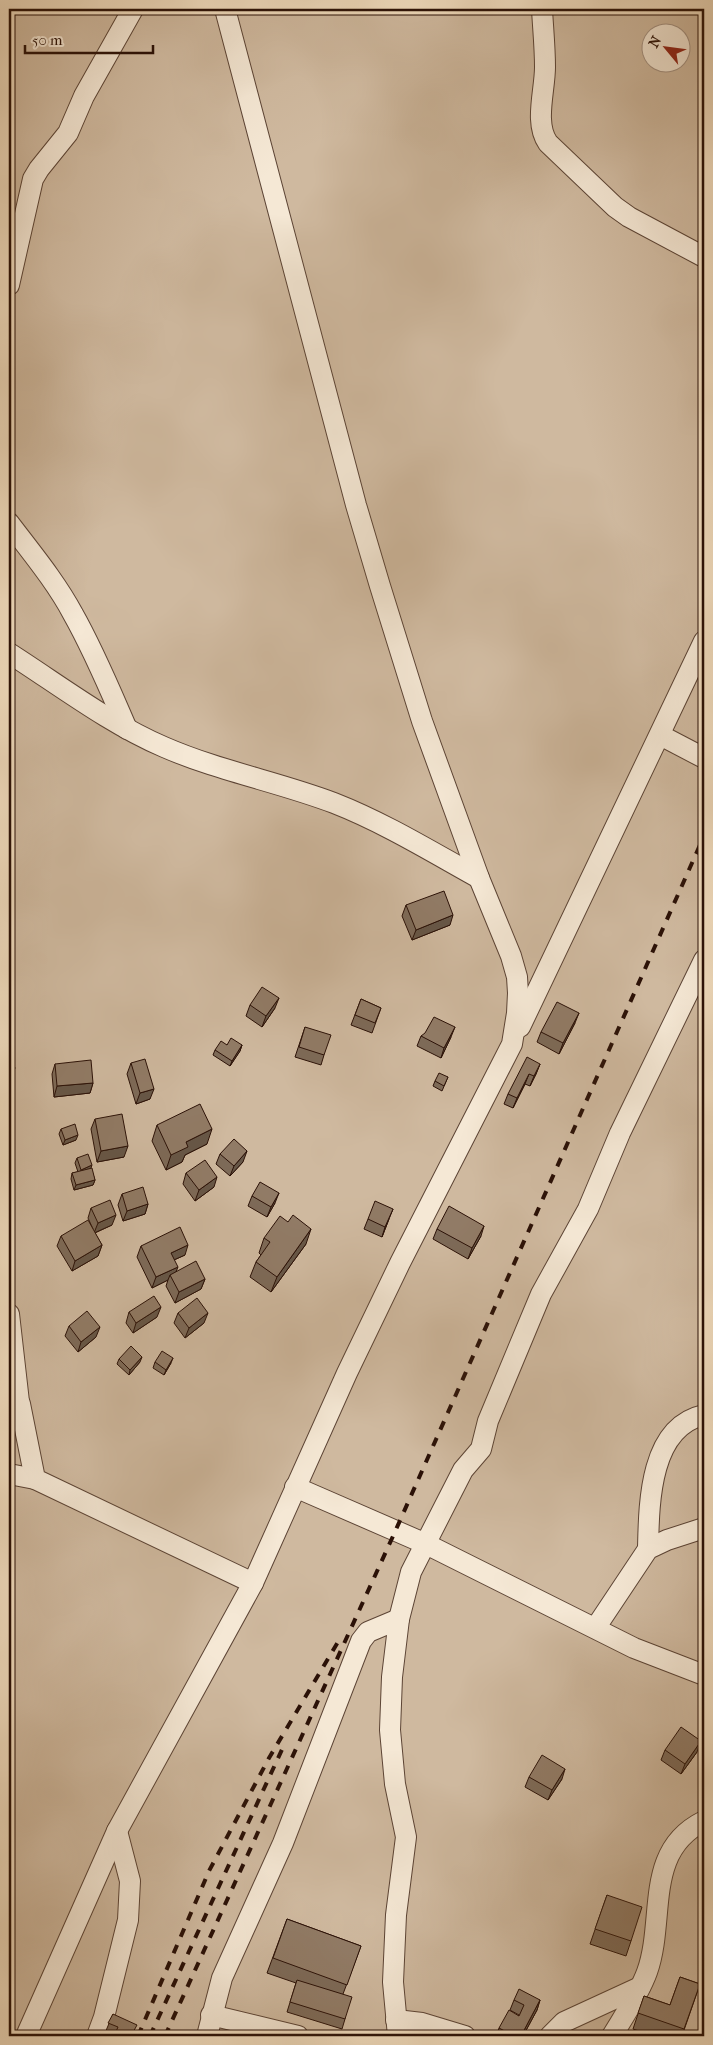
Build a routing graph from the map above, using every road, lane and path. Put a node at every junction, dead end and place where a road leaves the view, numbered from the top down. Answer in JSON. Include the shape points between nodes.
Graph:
{"nodes":[{"id":1,"x":133,"y":9,"type":"edge"},
{"id":2,"x":226,"y":9,"type":"edge"},
{"id":3,"x":542,"y":9,"type":"edge"},
{"id":4,"x":704,"y":257,"type":"edge"},
{"id":5,"x":9,"y":285,"type":"edge"},
{"id":6,"x":9,"y":523,"type":"edge"},
{"id":7,"x":704,"y":641,"type":"edge"},
{"id":8,"x":9,"y":653,"type":"edge"},
{"id":9,"x":127,"y":729,"type":"junction"},
{"id":10,"x":660,"y":735,"type":"junction"},
{"id":11,"x":704,"y":758,"type":"edge"},
{"id":12,"x":479,"y":878,"type":"junction"},
{"id":13,"x":704,"y":960,"type":"edge"},
{"id":14,"x":512,"y":1044,"type":"junction"},
{"id":15,"x":9,"y":1314,"type":"edge"},
{"id":16,"x":14,"y":1395,"type":"edge"},
{"id":17,"x":704,"y":1415,"type":"edge"},
{"id":18,"x":9,"y":1474,"type":"edge"},
{"id":19,"x":35,"y":1479,"type":"junction"},
{"id":20,"x":295,"y":1487,"type":"junction"},
{"id":21,"x":704,"y":1528,"type":"edge"},
{"id":22,"x":426,"y":1544,"type":"junction"},
{"id":23,"x":648,"y":1549,"type":"junction"},
{"id":24,"x":253,"y":1583,"type":"junction"},
{"id":25,"x":399,"y":1619,"type":"junction"},
{"id":26,"x":596,"y":1627,"type":"junction"},
{"id":27,"x":704,"y":1675,"type":"edge"},
{"id":28,"x":704,"y":1821,"type":"edge"},
{"id":29,"x":117,"y":1831,"type":"junction"},
{"id":30,"x":640,"y":1987,"type":"junction"},
{"id":31,"x":211,"y":2015,"type":"junction"},
{"id":32,"x":397,"y":2028,"type":"edge"},
{"id":33,"x":26,"y":2036,"type":"edge"},
{"id":34,"x":97,"y":2036,"type":"edge"},
{"id":35,"x":207,"y":2036,"type":"edge"},
{"id":36,"x":298,"y":2036,"type":"edge"},
{"id":37,"x":465,"y":2036,"type":"edge"},
{"id":38,"x":550,"y":2036,"type":"edge"},
{"id":39,"x":612,"y":2036,"type":"edge"}],
"edges":[{"from":1,"to":5,"type":"street","via":[[84,96],[68,134],[33,180]]},
{"from":2,"to":12,"type":"street","via":[[356,506],[422,721]]},
{"from":3,"to":4,"type":"street","via":[[545,70],[542,135],[614,207]]},
{"from":6,"to":9,"type":"street","via":[[73,613]]},
{"from":7,"to":10,"type":"street"},
{"from":8,"to":9,"type":"street"},
{"from":9,"to":12,"type":"street","via":[[204,762],[332,802],[376,821]]},
{"from":10,"to":11,"type":"street"},
{"from":10,"to":14,"type":"street"},
{"from":12,"to":14,"type":"street","via":[[511,956],[516,977],[517,1013]]},
{"from":13,"to":22,"type":"street","via":[[620,1133],[588,1209],[540,1294],[488,1421],[481,1449],[463,1470]]},
{"from":14,"to":20,"type":"street","via":[[396,1271]]},
{"from":15,"to":16,"type":"street"},
{"from":16,"to":19,"type":"street"},
{"from":17,"to":23,"type":"street","via":[[676,1429],[666,1441],[649,1503]]},
{"from":18,"to":19,"type":"street"},
{"from":19,"to":24,"type":"street"},
{"from":20,"to":22,"type":"street"},
{"from":20,"to":24,"type":"street"},
{"from":21,"to":23,"type":"street"},
{"from":22,"to":25,"type":"street","via":[[411,1572]]},
{"from":22,"to":26,"type":"street"},
{"from":23,"to":26,"type":"street"},
{"from":24,"to":29,"type":"street"},
{"from":25,"to":31,"type":"street","via":[[363,1636],[283,1843],[222,1978]]},
{"from":25,"to":32,"type":"street","via":[[390,1730],[395,1784],[406,1837],[396,1915],[393,1982]]},
{"from":26,"to":27,"type":"street","via":[[634,1648]]},
{"from":28,"to":30,"type":"street","via":[[681,1836],[668,1858],[662,1874],[650,1962]]},
{"from":29,"to":33,"type":"street"},
{"from":29,"to":34,"type":"street","via":[[130,1881],[128,1920]]},
{"from":30,"to":38,"type":"street","via":[[564,2022]]},
{"from":30,"to":39,"type":"street"},
{"from":31,"to":35,"type":"street"},
{"from":31,"to":36,"type":"street"},
{"from":32,"to":37,"type":"street","via":[[428,2025]]}]}
